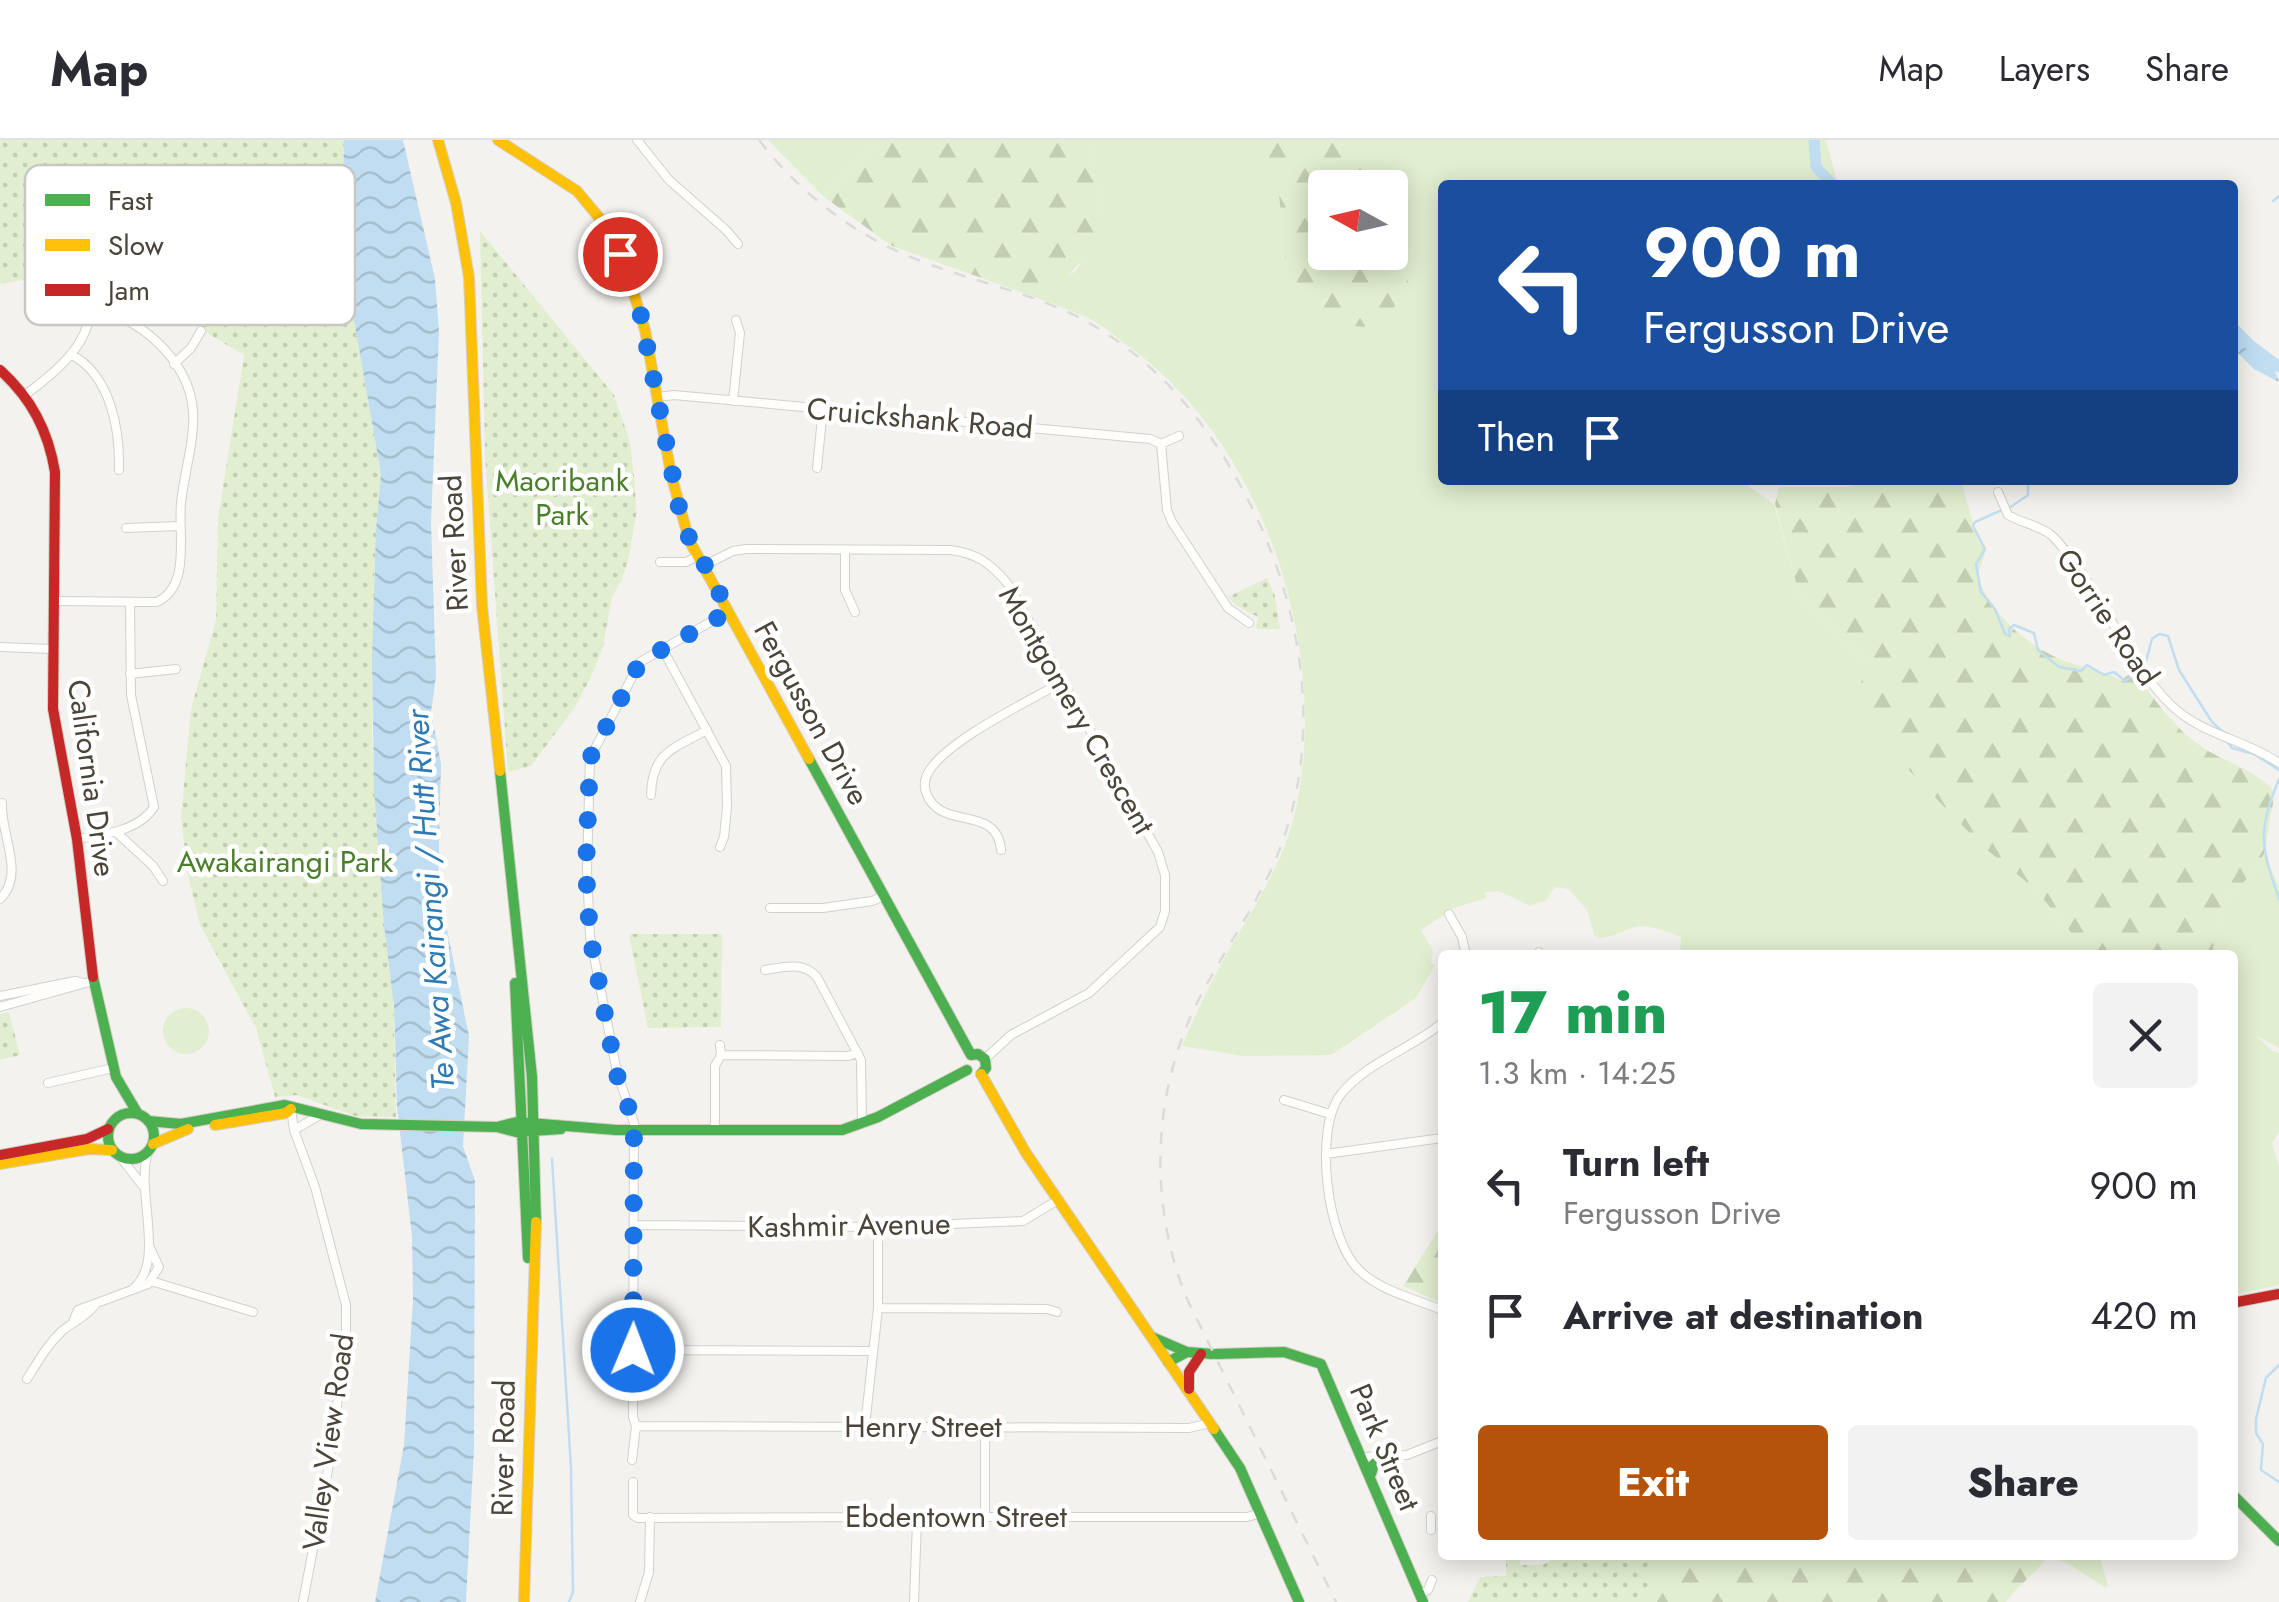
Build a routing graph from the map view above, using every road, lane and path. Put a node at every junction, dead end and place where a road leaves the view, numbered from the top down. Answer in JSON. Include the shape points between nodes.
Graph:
{"nodes":[{"id":1,"x":438,"y":140,"type":"edge"},
{"id":2,"x":498,"y":140,"type":"edge"},
{"id":3,"x":637,"y":140,"type":"edge"},
{"id":4,"x":738,"y":244,"type":"dead end"},
{"id":5,"x":736,"y":320,"type":"dead end"},
{"id":6,"x":86,"y":325,"type":"edge"},
{"id":7,"x":139,"y":325,"type":"edge"},
{"id":8,"x":202,"y":330,"type":"dead end"},
{"id":9,"x":72,"y":355,"type":"junction"},
{"id":10,"x":174,"y":364,"type":"junction"},
{"id":11,"x":0,"y":370,"type":"edge"},
{"id":12,"x":25,"y":395,"type":"junction"},
{"id":13,"x":658,"y":397,"type":"junction"},
{"id":14,"x":733,"y":401,"type":"junction"},
{"id":15,"x":823,"y":408,"type":"junction"},
{"id":16,"x":1179,"y":436,"type":"dead end"},
{"id":17,"x":1162,"y":444,"type":"junction"},
{"id":18,"x":817,"y":468,"type":"dead end"},
{"id":19,"x":119,"y":470,"type":"dead end"},
{"id":20,"x":1998,"y":492,"type":"dead end"},
{"id":21,"x":180,"y":526,"type":"junction"},
{"id":22,"x":126,"y":528,"type":"dead end"},
{"id":23,"x":845,"y":552,"type":"junction"},
{"id":24,"x":702,"y":560,"type":"junction"},
{"id":25,"x":660,"y":562,"type":"dead end"},
{"id":26,"x":54,"y":601,"type":"junction"},
{"id":27,"x":130,"y":603,"type":"junction"},
{"id":28,"x":728,"y":612,"type":"junction"},
{"id":29,"x":855,"y":612,"type":"dead end"},
{"id":30,"x":1249,"y":622,"type":"dead end"},
{"id":31,"x":0,"y":647,"type":"edge"},
{"id":32,"x":662,"y":648,"type":"junction"},
{"id":33,"x":53,"y":649,"type":"junction"},
{"id":34,"x":176,"y":668,"type":"dead end"},
{"id":35,"x":130,"y":674,"type":"junction"},
{"id":36,"x":1062,"y":682,"type":"junction"},
{"id":37,"x":707,"y":730,"type":"junction"},
{"id":38,"x":2279,"y":763,"type":"edge"},
{"id":39,"x":650,"y":795,"type":"dead end"},
{"id":40,"x":2,"y":803,"type":"dead end"},
{"id":41,"x":116,"y":832,"type":"junction"},
{"id":42,"x":77,"y":838,"type":"junction"},
{"id":43,"x":720,"y":847,"type":"dead end"},
{"id":44,"x":1002,"y":850,"type":"dead end"},
{"id":45,"x":164,"y":882,"type":"dead end"},
{"id":46,"x":884,"y":896,"type":"junction"},
{"id":47,"x":0,"y":899,"type":"edge"},
{"id":48,"x":770,"y":908,"type":"dead end"},
{"id":49,"x":1449,"y":914,"type":"dead end"},
{"id":50,"x":1465,"y":950,"type":"edge"},
{"id":51,"x":765,"y":970,"type":"dead end"},
{"id":52,"x":88,"y":982,"type":"junction"},
{"id":53,"x":0,"y":996,"type":"edge"},
{"id":54,"x":0,"y":1007,"type":"edge"},
{"id":55,"x":1438,"y":1026,"type":"edge"},
{"id":56,"x":720,"y":1045,"type":"dead end"},
{"id":57,"x":858,"y":1053,"type":"junction"},
{"id":58,"x":721,"y":1055,"type":"junction"},
{"id":59,"x":971,"y":1055,"type":"junction"},
{"id":60,"x":985,"y":1059,"type":"junction"},
{"id":61,"x":114,"y":1068,"type":"junction"},
{"id":62,"x":967,"y":1070,"type":"junction"},
{"id":63,"x":981,"y":1074,"type":"junction"},
{"id":64,"x":48,"y":1083,"type":"dead end"},
{"id":65,"x":120,"y":1087,"type":"junction"},
{"id":66,"x":1284,"y":1100,"type":"dead end"},
{"id":67,"x":292,"y":1108,"type":"junction"},
{"id":68,"x":1330,"y":1114,"type":"junction"},
{"id":69,"x":320,"y":1115,"type":"junction"},
{"id":70,"x":116,"y":1118,"type":"junction"},
{"id":71,"x":143,"y":1118,"type":"junction"},
{"id":72,"x":862,"y":1124,"type":"junction"},
{"id":73,"x":529,"y":1127,"type":"junction"},
{"id":74,"x":108,"y":1129,"type":"junction"},
{"id":75,"x":634,"y":1129,"type":"junction"},
{"id":76,"x":715,"y":1129,"type":"junction"},
{"id":77,"x":294,"y":1130,"type":"junction"},
{"id":78,"x":1438,"y":1139,"type":"edge"},
{"id":79,"x":150,"y":1148,"type":"junction"},
{"id":80,"x":117,"y":1154,"type":"junction"},
{"id":81,"x":1326,"y":1154,"type":"junction"},
{"id":82,"x":0,"y":1155,"type":"edge"},
{"id":83,"x":0,"y":1164,"type":"edge"},
{"id":84,"x":143,"y":1189,"type":"junction"},
{"id":85,"x":1058,"y":1200,"type":"junction"},
{"id":86,"x":635,"y":1225,"type":"junction"},
{"id":87,"x":878,"y":1227,"type":"junction"},
{"id":88,"x":149,"y":1246,"type":"junction"},
{"id":89,"x":152,"y":1281,"type":"junction"},
{"id":90,"x":134,"y":1288,"type":"junction"},
{"id":91,"x":2279,"y":1294,"type":"edge"},
{"id":92,"x":2238,"y":1303,"type":"edge"},
{"id":93,"x":878,"y":1308,"type":"junction"},
{"id":94,"x":1438,"y":1308,"type":"edge"},
{"id":95,"x":253,"y":1312,"type":"dead end"},
{"id":96,"x":1057,"y":1312,"type":"dead end"},
{"id":97,"x":1151,"y":1336,"type":"junction"},
{"id":98,"x":633,"y":1350,"type":"junction"},
{"id":99,"x":871,"y":1351,"type":"junction"},
{"id":100,"x":1202,"y":1354,"type":"junction"},
{"id":101,"x":1170,"y":1364,"type":"junction"},
{"id":102,"x":27,"y":1379,"type":"dead end"},
{"id":103,"x":1189,"y":1392,"type":"junction"},
{"id":104,"x":1210,"y":1423,"type":"junction"},
{"id":105,"x":636,"y":1426,"type":"junction"},
{"id":106,"x":866,"y":1426,"type":"junction"},
{"id":107,"x":984,"y":1427,"type":"junction"},
{"id":108,"x":1438,"y":1444,"type":"edge"},
{"id":109,"x":1384,"y":1456,"type":"junction"},
{"id":110,"x":1362,"y":1457,"type":"junction"},
{"id":111,"x":632,"y":1460,"type":"dead end"},
{"id":112,"x":1370,"y":1476,"type":"junction"},
{"id":113,"x":632,"y":1482,"type":"dead end"},
{"id":114,"x":2238,"y":1500,"type":"edge"},
{"id":115,"x":1261,"y":1513,"type":"junction"},
{"id":116,"x":985,"y":1515,"type":"junction"},
{"id":117,"x":1431,"y":1516,"type":"dead end"},
{"id":118,"x":650,"y":1518,"type":"junction"},
{"id":119,"x":917,"y":1521,"type":"junction"},
{"id":120,"x":1431,"y":1530,"type":"dead end"},
{"id":121,"x":2279,"y":1541,"type":"edge"},
{"id":122,"x":1432,"y":1580,"type":"dead end"},
{"id":123,"x":1421,"y":1598,"type":"edge"},
{"id":124,"x":303,"y":1602,"type":"edge"},
{"id":125,"x":524,"y":1602,"type":"edge"},
{"id":126,"x":640,"y":1602,"type":"edge"},
{"id":127,"x":914,"y":1602,"type":"edge"},
{"id":128,"x":1299,"y":1602,"type":"edge"}],
"edges":[{"from":1,"to":73,"type":"main road","name":"River Road","via":[[470,278],[482,606]]},
{"from":2,"to":13,"type":"main road","name":"Fergusson Drive","via":[[570,186],[604,224],[636,298]]},
{"from":3,"to":4,"type":"street"},
{"from":5,"to":14,"type":"street"},
{"from":6,"to":9,"type":"street"},
{"from":7,"to":10,"type":"street"},
{"from":8,"to":10,"type":"street"},
{"from":9,"to":12,"type":"street"},
{"from":9,"to":19,"type":"street","via":[[88,366],[109,403]]},
{"from":10,"to":21,"type":"street","via":[[193,410]]},
{"from":11,"to":12,"type":"main road","name":"California Drive"},
{"from":12,"to":26,"type":"main road","name":"California Drive","via":[[47,436],[56,472]]},
{"from":13,"to":14,"type":"street","name":"Cruickshank Road"},
{"from":13,"to":24,"type":"main road","name":"Fergusson Drive","via":[[675,495]]},
{"from":14,"to":15,"type":"street","name":"Cruickshank Road"},
{"from":15,"to":17,"type":"street","name":"Cruickshank Road"},
{"from":15,"to":18,"type":"street"},
{"from":16,"to":17,"type":"street"},
{"from":17,"to":30,"type":"street","via":[[1172,522],[1228,608]]},
{"from":20,"to":38,"type":"street","name":"Gorrie Road","via":[[2008,515],[2058,542],[2162,696],[2182,715]]},
{"from":21,"to":22,"type":"street"},
{"from":21,"to":27,"type":"street","via":[[175,587],[157,602]]},
{"from":23,"to":24,"type":"street","name":"Montgomery Crescent","via":[[746,550]]},
{"from":23,"to":29,"type":"street","via":[[845,590]]},
{"from":23,"to":36,"type":"street","name":"Montgomery Crescent","via":[[976,555],[1008,584]]},
{"from":24,"to":25,"type":"street","name":"Montgomery Crescent"},
{"from":24,"to":28,"type":"main road","name":"Fergusson Drive"},
{"from":26,"to":27,"type":"street"},
{"from":26,"to":33,"type":"main road","name":"California Drive"},
{"from":27,"to":35,"type":"street"},
{"from":28,"to":32,"type":"street"},
{"from":28,"to":46,"type":"main road","name":"Fergusson Drive"},
{"from":31,"to":33,"type":"street"},
{"from":32,"to":37,"type":"street"},
{"from":32,"to":75,"type":"street","via":[[633,672],[589,765],[590,936]]},
{"from":33,"to":42,"type":"main road","name":"California Drive","via":[[52,709]]},
{"from":34,"to":35,"type":"street"},
{"from":35,"to":41,"type":"street","via":[[155,802],[148,816]]},
{"from":36,"to":44,"type":"street","via":[[974,733],[926,776],[926,794],[936,808],[986,823]]},
{"from":36,"to":60,"type":"street","name":"Montgomery Crescent","via":[[1161,858],[1164,918],[1088,993],[1011,1035]]},
{"from":37,"to":39,"type":"street","via":[[659,759]]},
{"from":37,"to":43,"type":"street","via":[[728,774]]},
{"from":40,"to":47,"type":"street","via":[[13,878]]},
{"from":41,"to":42,"type":"street"},
{"from":41,"to":45,"type":"street"},
{"from":42,"to":52,"type":"main road","name":"California Drive"},
{"from":46,"to":48,"type":"street","via":[[823,908]]},
{"from":46,"to":59,"type":"main road","name":"Fergusson Drive"},
{"from":49,"to":50,"type":"street"},
{"from":51,"to":57,"type":"street","via":[[812,971]]},
{"from":52,"to":53,"type":"street"},
{"from":52,"to":54,"type":"street"},
{"from":52,"to":61,"type":"main road","name":"California Drive"},
{"from":55,"to":68,"type":"street","via":[[1352,1082]]},
{"from":56,"to":58,"type":"street"},
{"from":57,"to":58,"type":"street"},
{"from":57,"to":72,"type":"street"},
{"from":58,"to":76,"type":"street"},
{"from":59,"to":60,"type":"main road"},
{"from":59,"to":62,"type":"main road"},
{"from":60,"to":63,"type":"main road"},
{"from":61,"to":64,"type":"street"},
{"from":61,"to":65,"type":"main road","name":"California Drive"},
{"from":62,"to":63,"type":"main road"},
{"from":62,"to":72,"type":"main road"},
{"from":63,"to":85,"type":"main road"},
{"from":65,"to":70,"type":"main road","name":"California Drive"},
{"from":65,"to":71,"type":"main road","name":"California Drive"},
{"from":66,"to":68,"type":"street"},
{"from":67,"to":69,"type":"main road"},
{"from":67,"to":71,"type":"main road","via":[[180,1124]]},
{"from":67,"to":77,"type":"street","name":"Valley View Road"},
{"from":67,"to":79,"type":"main road","via":[[184,1130]]},
{"from":68,"to":81,"type":"street"},
{"from":69,"to":73,"type":"main road","via":[[360,1124]]},
{"from":69,"to":77,"type":"street"},
{"from":70,"to":71,"type":"main road"},
{"from":70,"to":74,"type":"main road"},
{"from":71,"to":79,"type":"main road","via":[[154,1132]]},
{"from":72,"to":76,"type":"main road","via":[[842,1130]]},
{"from":73,"to":75,"type":"main road"},
{"from":73,"to":125,"type":"main road","name":"River Road","via":[[536,1260]]},
{"from":74,"to":80,"type":"main road"},
{"from":74,"to":82,"type":"main road"},
{"from":75,"to":76,"type":"main road"},
{"from":75,"to":86,"type":"street"},
{"from":77,"to":124,"type":"street","name":"Valley View Road","via":[[346,1305],[331,1451]]},
{"from":78,"to":81,"type":"street"},
{"from":79,"to":80,"type":"main road","via":[[136,1160]]},
{"from":79,"to":84,"type":"street"},
{"from":80,"to":83,"type":"main road","via":[[89,1150]]},
{"from":80,"to":84,"type":"street"},
{"from":81,"to":94,"type":"street","via":[[1336,1223],[1352,1263],[1380,1285]]},
{"from":84,"to":88,"type":"street"},
{"from":85,"to":87,"type":"street","name":"Kashmir Avenue","via":[[1023,1221]]},
{"from":85,"to":97,"type":"main road"},
{"from":86,"to":87,"type":"street","name":"Kashmir Avenue"},
{"from":86,"to":98,"type":"street"},
{"from":87,"to":93,"type":"street"},
{"from":88,"to":89,"type":"street","via":[[159,1266]]},
{"from":88,"to":90,"type":"street","via":[[143,1279]]},
{"from":89,"to":90,"type":"street"},
{"from":89,"to":95,"type":"street"},
{"from":90,"to":102,"type":"street","via":[[78,1310]]},
{"from":91,"to":92,"type":"main road"},
{"from":93,"to":96,"type":"street"},
{"from":93,"to":99,"type":"street"},
{"from":97,"to":100,"type":"main road"},
{"from":97,"to":101,"type":"main road"},
{"from":98,"to":99,"type":"street"},
{"from":98,"to":105,"type":"street"},
{"from":99,"to":106,"type":"street"},
{"from":100,"to":101,"type":"main road","name":"Park Street"},
{"from":100,"to":103,"type":"main road","via":[[1189,1372]]},
{"from":100,"to":110,"type":"main road","name":"Park Street","via":[[1292,1353],[1321,1364]]},
{"from":101,"to":103,"type":"main road"},
{"from":103,"to":104,"type":"main road"},
{"from":104,"to":107,"type":"street","name":"Henry Street"},
{"from":104,"to":115,"type":"main road"},
{"from":105,"to":106,"type":"street","name":"Henry Street"},
{"from":105,"to":111,"type":"street"},
{"from":106,"to":107,"type":"street","name":"Henry Street"},
{"from":107,"to":116,"type":"street"},
{"from":108,"to":109,"type":"street"},
{"from":109,"to":110,"type":"street"},
{"from":109,"to":112,"type":"main road"},
{"from":110,"to":112,"type":"main road","name":"Park Street"},
{"from":112,"to":123,"type":"main road","name":"Park Street"},
{"from":113,"to":118,"type":"street","via":[[632,1515]]},
{"from":114,"to":121,"type":"main road"},
{"from":115,"to":116,"type":"street","name":"Ebdentown Street"},
{"from":115,"to":128,"type":"main road"},
{"from":116,"to":119,"type":"street","name":"Ebdentown Street"},
{"from":117,"to":120,"type":"street","name":"Park Street"},
{"from":118,"to":119,"type":"street","name":"Ebdentown Street"},
{"from":118,"to":126,"type":"street","via":[[649,1572]]},
{"from":119,"to":127,"type":"street"},
{"from":122,"to":123,"type":"street","name":"Park Street"}]}
